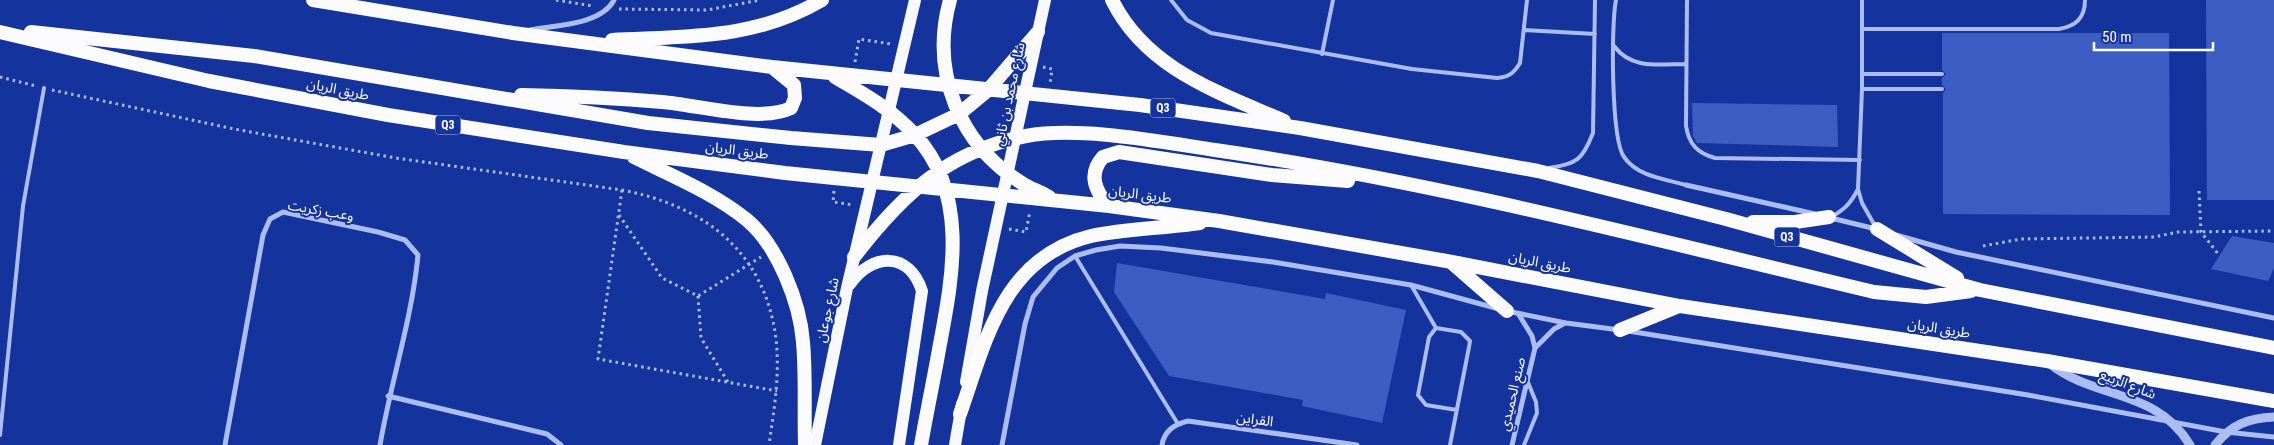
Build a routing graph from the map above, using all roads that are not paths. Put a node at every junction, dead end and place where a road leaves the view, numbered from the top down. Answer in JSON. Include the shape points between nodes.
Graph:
{"nodes":[{"id":1,"x":313,"y":0,"type":"edge"},
{"id":2,"x":614,"y":0,"type":"edge"},
{"id":3,"x":822,"y":0,"type":"edge"},
{"id":4,"x":915,"y":0,"type":"edge"},
{"id":5,"x":950,"y":0,"type":"edge"},
{"id":6,"x":1045,"y":0,"type":"edge"},
{"id":7,"x":1112,"y":0,"type":"edge"},
{"id":8,"x":1171,"y":0,"type":"edge"},
{"id":9,"x":1333,"y":0,"type":"edge"},
{"id":10,"x":1527,"y":0,"type":"edge"},
{"id":11,"x":1595,"y":0,"type":"edge"},
{"id":12,"x":1616,"y":0,"type":"edge"},
{"id":13,"x":1687,"y":0,"type":"edge"},
{"id":14,"x":1862,"y":0,"type":"edge"},
{"id":15,"x":2085,"y":0,"type":"edge"},
{"id":16,"x":1862,"y":29,"type":"junction"},
{"id":17,"x":0,"y":30,"type":"edge"},
{"id":18,"x":1524,"y":30,"type":"junction"},
{"id":19,"x":1038,"y":32,"type":"junction"},
{"id":20,"x":513,"y":33,"type":"junction"},
{"id":21,"x":1595,"y":34,"type":"junction"},
{"id":22,"x":576,"y":42,"type":"junction"},
{"id":23,"x":1614,"y":46,"type":"junction"},
{"id":24,"x":1322,"y":54,"type":"junction"},
{"id":25,"x":1686,"y":64,"type":"junction"},
{"id":26,"x":772,"y":67,"type":"junction"},
{"id":27,"x":831,"y":74,"type":"junction"},
{"id":28,"x":1862,"y":74,"type":"junction"},
{"id":29,"x":1942,"y":74,"type":"dead end"},
{"id":30,"x":895,"y":82,"type":"junction"},
{"id":31,"x":948,"y":86,"type":"junction"},
{"id":32,"x":44,"y":88,"type":"road end"},
{"id":33,"x":1862,"y":89,"type":"junction"},
{"id":34,"x":1942,"y":89,"type":"dead end"},
{"id":35,"x":988,"y":90,"type":"junction"},
{"id":36,"x":462,"y":93,"type":"junction"},
{"id":37,"x":1024,"y":95,"type":"junction"},
{"id":38,"x":889,"y":110,"type":"junction"},
{"id":39,"x":959,"y":114,"type":"junction"},
{"id":40,"x":1300,"y":128,"type":"junction"},
{"id":41,"x":916,"y":136,"type":"junction"},
{"id":42,"x":1015,"y":138,"type":"junction"},
{"id":43,"x":881,"y":145,"type":"junction"},
{"id":44,"x":982,"y":148,"type":"junction"},
{"id":45,"x":624,"y":152,"type":"junction"},
{"id":46,"x":1860,"y":160,"type":"junction"},
{"id":47,"x":938,"y":170,"type":"junction"},
{"id":48,"x":1008,"y":171,"type":"junction"},
{"id":49,"x":1538,"y":171,"type":"junction"},
{"id":50,"x":873,"y":182,"type":"junction"},
{"id":51,"x":1686,"y":185,"type":"joint"},
{"id":52,"x":917,"y":186,"type":"junction"},
{"id":53,"x":1418,"y":186,"type":"junction"},
{"id":54,"x":946,"y":189,"type":"junction"},
{"id":55,"x":1858,"y":189,"type":"junction"},
{"id":56,"x":1003,"y":195,"type":"junction"},
{"id":57,"x":1055,"y":200,"type":"junction"},
{"id":58,"x":1109,"y":206,"type":"junction"},
{"id":59,"x":1830,"y":217,"type":"junction"},
{"id":60,"x":1726,"y":220,"type":"junction"},
{"id":61,"x":1218,"y":221,"type":"junction"},
{"id":62,"x":1877,"y":229,"type":"junction"},
{"id":63,"x":1075,"y":256,"type":"junction"},
{"id":64,"x":854,"y":257,"type":"junction"},
{"id":65,"x":1452,"y":262,"type":"junction"},
{"id":66,"x":1411,"y":285,"type":"junction"},
{"id":67,"x":846,"y":288,"type":"junction"},
{"id":68,"x":1980,"y":290,"type":"junction"},
{"id":69,"x":1680,"y":306,"type":"junction"},
{"id":70,"x":1513,"y":313,"type":"junction"},
{"id":71,"x":2274,"y":318,"type":"edge"},
{"id":72,"x":1566,"y":323,"type":"junction"},
{"id":73,"x":1436,"y":328,"type":"junction"},
{"id":74,"x":1620,"y":330,"type":"junction"},
{"id":75,"x":1535,"y":348,"type":"junction"},
{"id":76,"x":2274,"y":348,"type":"edge"},
{"id":77,"x":2047,"y":361,"type":"junction"},
{"id":78,"x":1527,"y":379,"type":"junction"},
{"id":79,"x":388,"y":396,"type":"junction"},
{"id":80,"x":2274,"y":401,"type":"edge"},
{"id":81,"x":1457,"y":410,"type":"junction"},
{"id":82,"x":960,"y":414,"type":"junction"},
{"id":83,"x":2274,"y":417,"type":"edge"},
{"id":84,"x":2172,"y":422,"type":"junction"},
{"id":85,"x":1178,"y":424,"type":"junction"},
{"id":86,"x":2226,"y":432,"type":"junction"},
{"id":87,"x":0,"y":435,"type":"edge"},
{"id":88,"x":2274,"y":437,"type":"edge"},
{"id":89,"x":225,"y":445,"type":"edge"},
{"id":90,"x":380,"y":445,"type":"edge"},
{"id":91,"x":561,"y":445,"type":"edge"},
{"id":92,"x":805,"y":445,"type":"edge"},
{"id":93,"x":815,"y":445,"type":"edge"},
{"id":94,"x":899,"y":445,"type":"edge"},
{"id":95,"x":921,"y":445,"type":"edge"},
{"id":96,"x":954,"y":445,"type":"edge"},
{"id":97,"x":1002,"y":445,"type":"edge"},
{"id":98,"x":1162,"y":445,"type":"edge"},
{"id":99,"x":1357,"y":445,"type":"edge"},
{"id":100,"x":1450,"y":445,"type":"edge"},
{"id":101,"x":1512,"y":445,"type":"edge"},
{"id":102,"x":1524,"y":445,"type":"edge"},
{"id":103,"x":2190,"y":445,"type":"edge"},
{"id":104,"x":2215,"y":445,"type":"edge"}],
"edges":[{"from":1,"to":20,"type":"highway","number":"Q3"},
{"from":2,"to":20,"type":"street","via":[[608,9],[581,21]]},
{"from":3,"to":22,"type":"highway","via":[[780,21],[743,31]]},
{"from":4,"to":30,"type":"main road"},
{"from":5,"to":31,"type":"highway","via":[[942,45]]},
{"from":6,"to":19,"type":"main road","name":"شارع محمد بن ثاني"},
{"from":7,"to":40,"type":"highway","via":[[1135,35],[1161,60],[1188,79]]},
{"from":8,"to":24,"type":"lane","via":[[1187,20],[1211,33]]},
{"from":9,"to":24,"type":"lane"},
{"from":10,"to":18,"type":"lane"},
{"from":11,"to":21,"type":"lane"},
{"from":12,"to":23,"type":"lane"},
{"from":13,"to":25,"type":"lane"},
{"from":14,"to":16,"type":"lane"},
{"from":15,"to":16,"type":"lane","via":[[2080,20],[2059,29]]},
{"from":16,"to":28,"type":"lane"},
{"from":17,"to":36,"type":"highway","via":[[254,56]]},
{"from":17,"to":45,"type":"highway","name":"طريق الريان","number":"Q3","via":[[209,81],[388,115]]},
{"from":18,"to":21,"type":"lane"},
{"from":18,"to":24,"type":"lane","via":[[1520,63],[1515,72],[1506,77],[1454,75]]},
{"from":19,"to":35,"type":"highway"},
{"from":19,"to":37,"type":"main road","name":"شارع محمد بن ثاني"},
{"from":20,"to":22,"type":"highway","number":"Q3"},
{"from":21,"to":49,"type":"lane","via":[[1593,133],[1585,153],[1573,163]]},
{"from":22,"to":26,"type":"highway","number":"Q3"},
{"from":23,"to":25,"type":"lane","via":[[1635,62]]},
{"from":23,"to":51,"type":"lane","via":[[1616,133],[1623,157],[1642,173]]},
{"from":25,"to":46,"type":"lane","via":[[1688,138],[1704,155],[1715,158]]},
{"from":26,"to":27,"type":"highway","number":"Q3"},
{"from":26,"to":36,"type":"highway","via":[[794,85],[795,98],[791,108],[766,115],[603,97]]},
{"from":27,"to":30,"type":"highway","number":"Q3"},
{"from":27,"to":38,"type":"highway"},
{"from":28,"to":29,"type":"lane"},
{"from":28,"to":33,"type":"lane"},
{"from":30,"to":31,"type":"highway","number":"Q3"},
{"from":30,"to":38,"type":"main road"},
{"from":31,"to":35,"type":"highway","number":"Q3"},
{"from":31,"to":39,"type":"highway"},
{"from":32,"to":87,"type":"lane","via":[[23,206]]},
{"from":33,"to":34,"type":"lane"},
{"from":33,"to":46,"type":"lane"},
{"from":35,"to":37,"type":"highway","number":"Q3"},
{"from":35,"to":39,"type":"highway"},
{"from":36,"to":43,"type":"highway","via":[[648,123]]},
{"from":37,"to":40,"type":"highway","number":"Q3","via":[[1191,112]]},
{"from":37,"to":42,"type":"main road","name":"شارع محمد بن ثاني"},
{"from":38,"to":41,"type":"highway"},
{"from":38,"to":43,"type":"main road"},
{"from":39,"to":41,"type":"highway"},
{"from":39,"to":44,"type":"highway"},
{"from":40,"to":49,"type":"highway","number":"Q3"},
{"from":41,"to":43,"type":"highway"},
{"from":41,"to":47,"type":"highway"},
{"from":42,"to":44,"type":"highway"},
{"from":42,"to":48,"type":"main road","name":"شارع محمد بن ثاني"},
{"from":42,"to":53,"type":"highway","via":[[1049,133],[1156,141],[1261,156]]},
{"from":43,"to":50,"type":"main road"},
{"from":44,"to":47,"type":"highway"},
{"from":44,"to":48,"type":"highway"},
{"from":45,"to":50,"type":"highway","name":"طريق الريان","number":"Q3"},
{"from":45,"to":92,"type":"highway","via":[[724,203],[748,221],[772,250],[792,291],[803,341]]},
{"from":46,"to":55,"type":"lane"},
{"from":47,"to":52,"type":"highway"},
{"from":47,"to":54,"type":"highway"},
{"from":48,"to":56,"type":"main road","name":"شارع محمد بن ثاني"},
{"from":48,"to":57,"type":"highway","via":[[1024,184]]},
{"from":49,"to":60,"type":"highway","number":"Q3"},
{"from":50,"to":52,"type":"highway","name":"طريق الريان","number":"Q3"},
{"from":50,"to":64,"type":"main road","name":"شارع جوعان"},
{"from":51,"to":59,"type":"street"},
{"from":52,"to":54,"type":"highway","name":"طريق الريان","number":"Q3"},
{"from":52,"to":64,"type":"highway","via":[[881,222]]},
{"from":53,"to":58,"type":"highway","via":[[1272,175],[1120,152],[1103,157],[1095,172],[1096,188]]},
{"from":53,"to":68,"type":"highway","via":[[1874,292],[1926,297]]},
{"from":54,"to":56,"type":"highway","name":"طريق الريان","number":"Q3"},
{"from":54,"to":95,"type":"highway","via":[[952,227],[950,289]]},
{"from":55,"to":59,"type":"lane","via":[[1847,206]]},
{"from":55,"to":62,"type":"lane","via":[[1868,217]]},
{"from":56,"to":57,"type":"highway","name":"طريق الريان","number":"Q3"},
{"from":56,"to":82,"type":"main road"},
{"from":57,"to":58,"type":"highway","name":"طريق الريان","number":"Q3"},
{"from":58,"to":61,"type":"highway","name":"طريق الريان","number":"Q3"},
{"from":59,"to":60,"type":"highway","via":[[1769,222]]},
{"from":59,"to":62,"type":"street"},
{"from":60,"to":68,"type":"highway","number":"Q3"},
{"from":61,"to":65,"type":"highway","name":"طريق الريان","number":"Q3"},
{"from":61,"to":82,"type":"highway","via":[[1092,236],[1047,254],[1028,269],[1006,295]]},
{"from":62,"to":68,"type":"highway"},
{"from":62,"to":71,"type":"street","via":[[1956,252]]},
{"from":63,"to":66,"type":"street","via":[[1120,246],[1161,248],[1273,262]]},
{"from":63,"to":85,"type":"lane"},
{"from":63,"to":97,"type":"street","via":[[1057,268],[1033,297]]},
{"from":64,"to":67,"type":"main road","name":"شارع جوعان"},
{"from":65,"to":69,"type":"highway","name":"طريق الريان","number":"Q3"},
{"from":65,"to":70,"type":"highway"},
{"from":66,"to":70,"type":"street"},
{"from":66,"to":73,"type":"lane"},
{"from":67,"to":93,"type":"main road","name":"شارع جوعان"},
{"from":67,"to":94,"type":"main road","via":[[857,274],[876,261],[902,264],[918,279],[922,304]]},
{"from":68,"to":76,"type":"highway","number":"Q3"},
{"from":69,"to":74,"type":"highway"},
{"from":69,"to":77,"type":"highway","name":"طريق الريان","number":"Q3"},
{"from":70,"to":72,"type":"street"},
{"from":70,"to":75,"type":"street","name":"صنع الحميدي","via":[[1532,336]]},
{"from":72,"to":74,"type":"street"},
{"from":72,"to":75,"type":"street","name":"صنع الحميدي","via":[[1554,329]]},
{"from":73,"to":81,"type":"lane","via":[[1461,332],[1470,341]]},
{"from":73,"to":81,"type":"lane","via":[[1429,337],[1418,395],[1426,405]]},
{"from":74,"to":84,"type":"street","via":[[2028,395]]},
{"from":75,"to":78,"type":"street","name":"صنع الحميدي"},
{"from":77,"to":80,"type":"highway","name":"طريق الريان","number":"Q3"},
{"from":77,"to":84,"type":"street","name":"شارع الربيع","via":[[2071,377],[2143,402]]},
{"from":78,"to":101,"type":"street","name":"صنع الحميدي"},
{"from":78,"to":102,"type":"lane","via":[[1537,413]]},
{"from":79,"to":89,"type":"street","name":"وعب زكريت","via":[[415,281],[418,254],[405,240],[282,212],[270,219],[263,235]]},
{"from":79,"to":90,"type":"street","name":"وعب زكريت"},
{"from":79,"to":91,"type":"street","via":[[547,434]]},
{"from":81,"to":100,"type":"lane"},
{"from":82,"to":96,"type":"main road"},
{"from":83,"to":86,"type":"street","via":[[2247,420]]},
{"from":84,"to":86,"type":"street"},
{"from":84,"to":103,"type":"street","name":"شارع الربيع"},
{"from":85,"to":98,"type":"street","via":[[1163,439]]},
{"from":85,"to":99,"type":"street","name":"القراين","via":[[1188,422]]},
{"from":86,"to":88,"type":"street"},
{"from":86,"to":104,"type":"street"}]}
